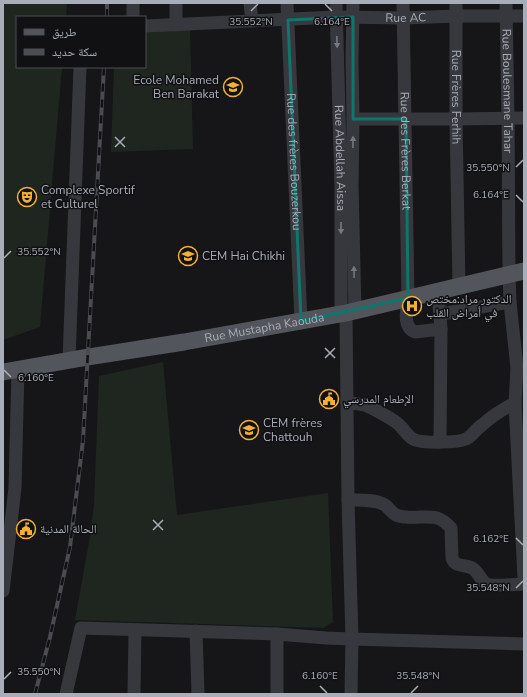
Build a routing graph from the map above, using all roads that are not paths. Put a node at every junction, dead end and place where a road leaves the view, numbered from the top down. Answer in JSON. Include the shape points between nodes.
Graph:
{"nodes":[{"id":1,"x":133,"y":3,"type":"edge"},
{"id":2,"x":176,"y":3,"type":"edge"},
{"id":3,"x":250,"y":3,"type":"edge"},
{"id":4,"x":287,"y":3,"type":"edge"},
{"id":5,"x":336,"y":3,"type":"edge"},
{"id":6,"x":352,"y":3,"type":"edge"},
{"id":7,"x":403,"y":3,"type":"edge"},
{"id":8,"x":456,"y":3,"type":"edge"},
{"id":9,"x":506,"y":9,"type":"edge"},
{"id":10,"x":133,"y":16,"type":"edge"},
{"id":11,"x":456,"y":16,"type":"junction"},
{"id":12,"x":524,"y":16,"type":"edge"},
{"id":13,"x":336,"y":17,"type":"junction"},
{"id":14,"x":353,"y":17,"type":"junction"},
{"id":15,"x":403,"y":18,"type":"junction"},
{"id":16,"x":288,"y":20,"type":"junction"},
{"id":17,"x":252,"y":21,"type":"junction"},
{"id":18,"x":176,"y":25,"type":"junction"},
{"id":19,"x":146,"y":26,"type":"edge"},
{"id":20,"x":80,"y":68,"type":"edge"},
{"id":21,"x":524,"y":118,"type":"edge"},
{"id":22,"x":353,"y":119,"type":"junction"},
{"id":23,"x":406,"y":119,"type":"junction"},
{"id":24,"x":456,"y":119,"type":"junction"},
{"id":25,"x":508,"y":119,"type":"junction"},
{"id":26,"x":516,"y":273,"type":"edge"},
{"id":27,"x":459,"y":287,"type":"junction"},
{"id":28,"x":438,"y":292,"type":"junction"},
{"id":29,"x":408,"y":298,"type":"junction"},
{"id":30,"x":510,"y":302,"type":"junction"},
{"id":31,"x":347,"y":312,"type":"junction"},
{"id":32,"x":441,"y":314,"type":"junction"},
{"id":33,"x":301,"y":321,"type":"junction"},
{"id":34,"x":442,"y":329,"type":"junction"},
{"id":35,"x":69,"y":360,"type":"junction"},
{"id":36,"x":520,"y":368,"type":"edge"},
{"id":37,"x":11,"y":371,"type":"edge"},
{"id":38,"x":347,"y":402,"type":"junction"},
{"id":39,"x":515,"y":403,"type":"junction"},
{"id":40,"x":440,"y":442,"type":"junction"},
{"id":41,"x":9,"y":487,"type":"edge"},
{"id":42,"x":348,"y":500,"type":"junction"},
{"id":43,"x":524,"y":578,"type":"edge"},
{"id":44,"x":524,"y":584,"type":"edge"},
{"id":45,"x":3,"y":590,"type":"edge"},
{"id":46,"x":135,"y":630,"type":"junction"},
{"id":47,"x":196,"y":631,"type":"junction"},
{"id":48,"x":278,"y":634,"type":"junction"},
{"id":49,"x":352,"y":639,"type":"junction"},
{"id":50,"x":524,"y":644,"type":"edge"},
{"id":51,"x":66,"y":694,"type":"edge"},
{"id":52,"x":134,"y":694,"type":"edge"},
{"id":53,"x":198,"y":694,"type":"edge"},
{"id":54,"x":277,"y":694,"type":"edge"},
{"id":55,"x":351,"y":694,"type":"edge"}],
"edges":[{"from":1,"to":10,"type":"street"},
{"from":2,"to":18,"type":"street"},
{"from":3,"to":17,"type":"street"},
{"from":4,"to":16,"type":"street","name":"Rue des frères Bouzerkou"},
{"from":5,"to":13,"type":"street","name":"Rue Abdellah Aissa"},
{"from":6,"to":14,"type":"street"},
{"from":7,"to":15,"type":"street","name":"Rue des Frères Berkat"},
{"from":8,"to":11,"type":"street","name":"Rue Frères Ferhih"},
{"from":9,"to":11,"type":"street","name":"Rue AC"},
{"from":9,"to":12,"type":"street","name":"Rue AC"},
{"from":9,"to":25,"type":"street","name":"Rue Boulesmane Tahar"},
{"from":11,"to":15,"type":"street","name":"Rue AC"},
{"from":11,"to":24,"type":"street","name":"Rue Frères Ferhih"},
{"from":13,"to":14,"type":"street","name":"Rue AC"},
{"from":13,"to":16,"type":"street","name":"Rue AC"},
{"from":13,"to":31,"type":"street","name":"Rue Abdellah Aissa","one_way":true},
{"from":14,"to":15,"type":"street","name":"Rue AC"},
{"from":14,"to":22,"type":"street"},
{"from":15,"to":23,"type":"street","name":"Rue des Frères Berkat"},
{"from":16,"to":17,"type":"street","name":"Rue AC"},
{"from":16,"to":33,"type":"street","name":"Rue des frères Bouzerkou"},
{"from":17,"to":18,"type":"street","name":"Rue AC"},
{"from":18,"to":19,"type":"street","name":"Rue AC"},
{"from":20,"to":35,"type":"street"},
{"from":21,"to":25,"type":"street"},
{"from":22,"to":23,"type":"street"},
{"from":31,"to":22,"type":"street","one_way":true},
{"from":23,"to":24,"type":"street"},
{"from":23,"to":29,"type":"street","name":"Rue des Frères Berkat"},
{"from":24,"to":25,"type":"street"},
{"from":24,"to":27,"type":"street","name":"Rue Frères Ferhih"},
{"from":25,"to":26,"type":"street","name":"Rue Boulesmane Tahar"},
{"from":26,"to":27,"type":"main road","name":"Rue Mustapha Kaouda"},
{"from":26,"to":30,"type":"street","name":"Rue Boulesmane Tahar"},
{"from":27,"to":28,"type":"main road","name":"Rue Mustapha Kaouda"},
{"from":28,"to":29,"type":"main road","name":"Rue Mustapha Kaouda"},
{"from":28,"to":32,"type":"street"},
{"from":29,"to":31,"type":"main road","name":"Rue Mustapha Kaouda"},
{"from":29,"to":34,"type":"street","name":"Rue des Frères Berkat","via":[[406,318],[411,331]]},
{"from":30,"to":32,"type":"street"},
{"from":30,"to":36,"type":"street","name":"Rue Boulesmane Tahar"},
{"from":31,"to":33,"type":"main road","name":"Rue Mustapha Kaouda"},
{"from":31,"to":38,"type":"street"},
{"from":32,"to":34,"type":"street"},
{"from":33,"to":35,"type":"main road","name":"Rue Mustapha Kaouda"},
{"from":34,"to":40,"type":"street"},
{"from":35,"to":37,"type":"main road","name":"Rue Mustapha Kaouda"},
{"from":36,"to":39,"type":"street","name":"Rue Boulesmane Tahar"},
{"from":37,"to":41,"type":"street"},
{"from":38,"to":40,"type":"street","via":[[365,405],[377,411],[398,423],[411,438]]},
{"from":38,"to":42,"type":"street"},
{"from":39,"to":40,"type":"street","via":[[500,411],[465,440]]},
{"from":39,"to":43,"type":"street","name":"Rue Boulesmane Tahar"},
{"from":41,"to":45,"type":"street"},
{"from":42,"to":44,"type":"street","via":[[379,502],[396,515],[403,517],[435,517],[442,520],[451,528],[452,558],[456,564],[472,568],[486,584]]},
{"from":42,"to":49,"type":"street"},
{"from":46,"to":47,"type":"street"},
{"from":46,"to":51,"type":"street","via":[[82,628]]},
{"from":46,"to":52,"type":"street"},
{"from":47,"to":48,"type":"street"},
{"from":47,"to":53,"type":"street"},
{"from":48,"to":49,"type":"street"},
{"from":48,"to":54,"type":"street"},
{"from":49,"to":50,"type":"street"},
{"from":49,"to":55,"type":"street"}]}
